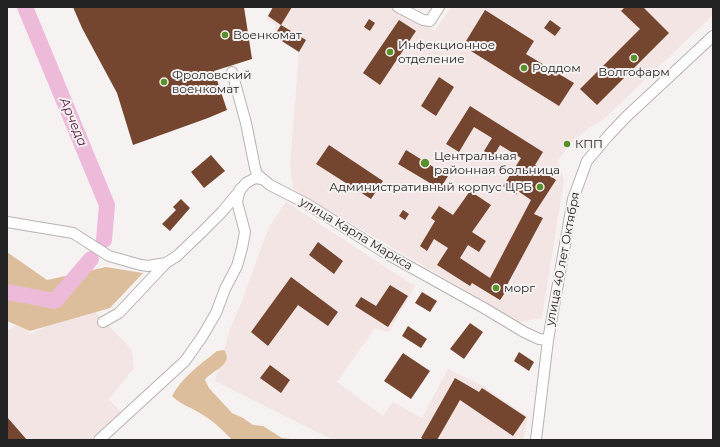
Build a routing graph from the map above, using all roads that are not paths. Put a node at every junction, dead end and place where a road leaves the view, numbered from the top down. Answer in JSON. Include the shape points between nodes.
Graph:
{"nodes":[{"id":1,"x":398,"y":7,"type":"edge"},
{"id":2,"x":439,"y":7,"type":"edge"},
{"id":3,"x":713,"y":36,"type":"edge"},
{"id":4,"x":232,"y":72,"type":"dead end"},
{"id":5,"x":262,"y":179,"type":"junction"},
{"id":6,"x":240,"y":189,"type":"junction"},
{"id":7,"x":7,"y":222,"type":"edge"},
{"id":8,"x":166,"y":263,"type":"junction"},
{"id":9,"x":103,"y":322,"type":"dead end"},
{"id":10,"x":548,"y":340,"type":"junction"},
{"id":11,"x":99,"y":440,"type":"edge"},
{"id":12,"x":536,"y":440,"type":"edge"}],
"edges":[{"from":1,"to":2,"type":"street","via":[[430,21]]},
{"from":3,"to":10,"type":"street","name":"улица 40 лет Октября","via":[[626,117],[587,161],[573,200]]},
{"from":4,"to":5,"type":"street","via":[[255,168]]},
{"from":5,"to":6,"type":"street","via":[[255,178]]},
{"from":5,"to":10,"type":"street","name":"улица Карла Маркса","via":[[524,332]]},
{"from":6,"to":8,"type":"street","via":[[204,231],[178,256]]},
{"from":6,"to":11,"type":"street","via":[[237,202],[245,232],[242,248],[237,266],[216,313],[185,361]]},
{"from":7,"to":8,"type":"street","via":[[73,233],[109,256],[141,266]]},
{"from":8,"to":9,"type":"street","via":[[119,313]]},
{"from":10,"to":12,"type":"street","name":"улица 40 лет Октября"}]}
